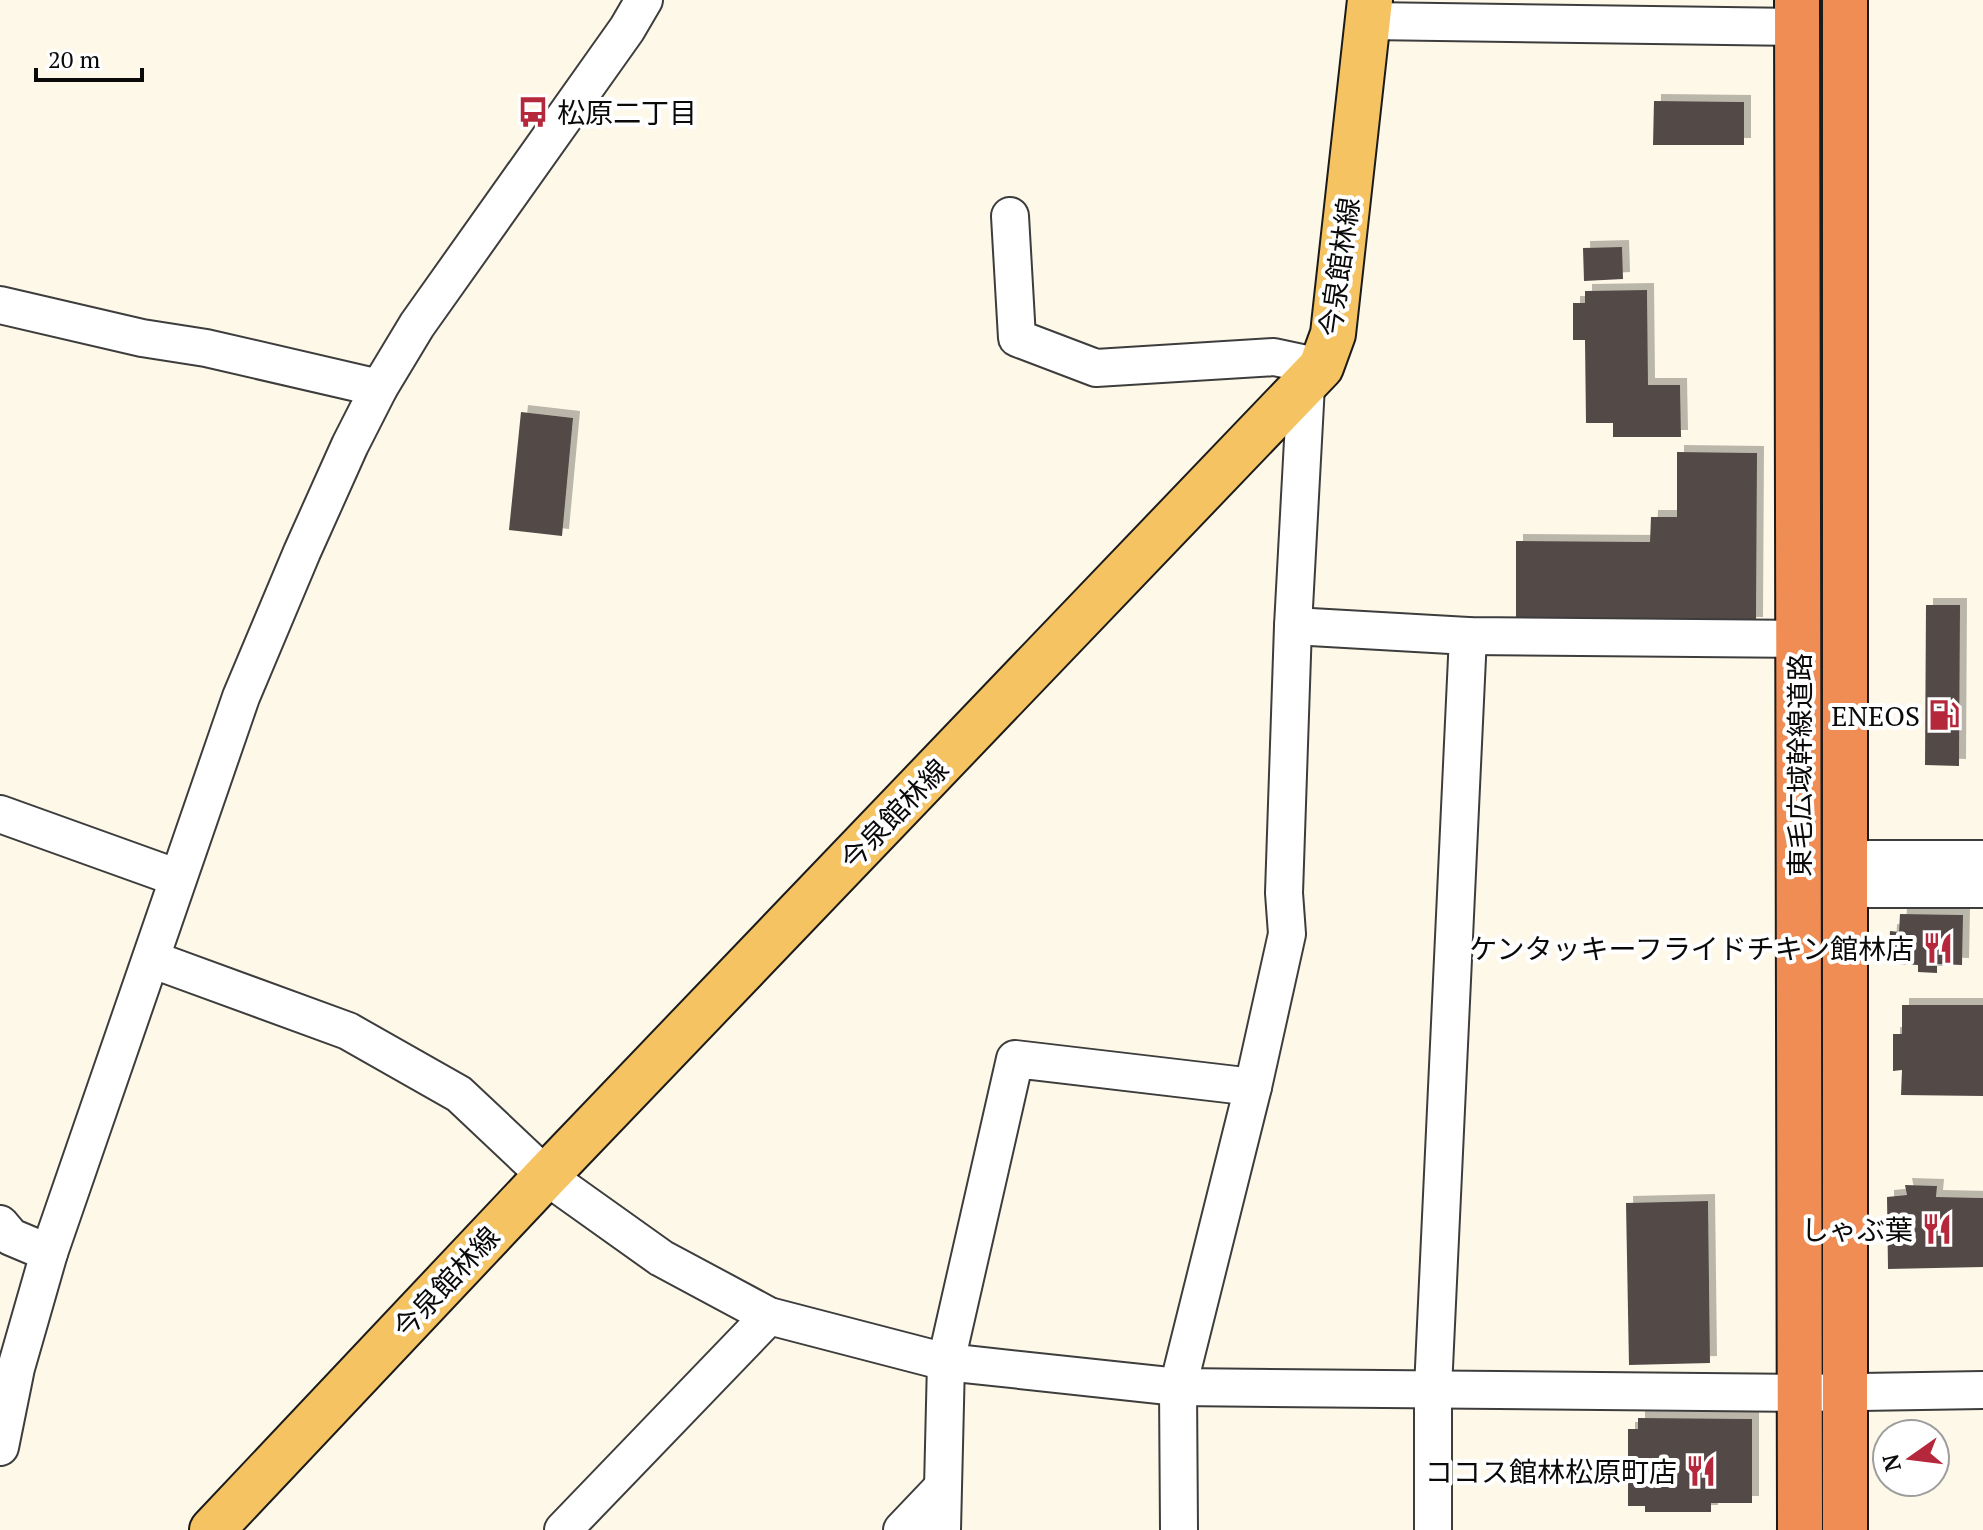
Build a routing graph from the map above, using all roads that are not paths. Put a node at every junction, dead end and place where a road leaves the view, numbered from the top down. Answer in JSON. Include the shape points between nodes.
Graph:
{"nodes":[{"id":1,"x":644,"y":0,"type":"edge"},
{"id":2,"x":1845,"y":0,"type":"edge"},
{"id":3,"x":1369,"y":10,"type":"edge"},
{"id":4,"x":1797,"y":14,"type":"edge"},
{"id":5,"x":1010,"y":216,"type":"dead end"},
{"id":6,"x":0,"y":305,"type":"edge"},
{"id":7,"x":1314,"y":376,"type":"junction"},
{"id":8,"x":379,"y":388,"type":"junction"},
{"id":9,"x":1293,"y":626,"type":"junction"},
{"id":10,"x":1468,"y":636,"type":"junction"},
{"id":11,"x":1799,"y":639,"type":"junction"},
{"id":12,"x":0,"y":814,"type":"edge"},
{"id":13,"x":1983,"y":859,"type":"edge"},
{"id":14,"x":1845,"y":873,"type":"junction"},
{"id":15,"x":178,"y":878,"type":"junction"},
{"id":16,"x":1983,"y":889,"type":"edge"},
{"id":17,"x":151,"y":959,"type":"junction"},
{"id":18,"x":1253,"y":1087,"type":"junction"},
{"id":19,"x":546,"y":1176,"type":"junction"},
{"id":20,"x":4,"y":1235,"type":"edge"},
{"id":21,"x":49,"y":1253,"type":"junction"},
{"id":22,"x":769,"y":1316,"type":"junction"},
{"id":23,"x":946,"y":1362,"type":"junction"},
{"id":24,"x":1178,"y":1387,"type":"junction"},
{"id":25,"x":1433,"y":1389,"type":"junction"},
{"id":26,"x":1983,"y":1390,"type":"edge"},
{"id":27,"x":1845,"y":1391,"type":"junction"},
{"id":28,"x":1799,"y":1393,"type":"junction"},
{"id":29,"x":0,"y":1447,"type":"edge"},
{"id":30,"x":942,"y":1488,"type":"junction"},
{"id":31,"x":212,"y":1530,"type":"edge"},
{"id":32,"x":563,"y":1530,"type":"edge"},
{"id":33,"x":902,"y":1530,"type":"edge"},
{"id":34,"x":942,"y":1530,"type":"edge"},
{"id":35,"x":1179,"y":1530,"type":"edge"},
{"id":36,"x":1433,"y":1530,"type":"edge"},
{"id":37,"x":1800,"y":1530,"type":"edge"},
{"id":38,"x":1845,"y":1530,"type":"edge"}],
"edges":[{"from":1,"to":8,"type":"street"},
{"from":2,"to":14,"type":"highway","name":"東毛広域幹線道路"},
{"from":3,"to":4,"type":"street"},
{"from":3,"to":7,"type":"main road","name":"今泉館林線","via":[[1333,334]]},
{"from":4,"to":11,"type":"highway","name":"東毛広域幹線道路"},
{"from":5,"to":7,"type":"street","via":[[1017,338],[1096,368],[1274,357]]},
{"from":6,"to":8,"type":"street"},
{"from":7,"to":9,"type":"street"},
{"from":7,"to":19,"type":"main road","name":"今泉館林線"},
{"from":8,"to":15,"type":"street","via":[[241,697]]},
{"from":9,"to":10,"type":"street"},
{"from":9,"to":18,"type":"street","via":[[1287,934]]},
{"from":10,"to":11,"type":"street"},
{"from":10,"to":25,"type":"street"},
{"from":11,"to":28,"type":"highway","name":"東毛広域幹線道路"},
{"from":12,"to":15,"type":"street"},
{"from":13,"to":14,"type":"street","via":[[1868,859]]},
{"from":14,"to":16,"type":"street","via":[[1868,889]]},
{"from":14,"to":27,"type":"highway","name":"東毛広域幹線道路"},
{"from":15,"to":17,"type":"street"},
{"from":17,"to":19,"type":"street","via":[[348,1031],[459,1094]]},
{"from":17,"to":21,"type":"street"},
{"from":18,"to":23,"type":"street","via":[[1015,1059]]},
{"from":18,"to":24,"type":"street"},
{"from":19,"to":22,"type":"street","via":[[661,1258]]},
{"from":19,"to":31,"type":"main road","name":"今泉館林線"},
{"from":20,"to":21,"type":"street"},
{"from":21,"to":29,"type":"street"},
{"from":22,"to":23,"type":"street"},
{"from":22,"to":32,"type":"street"},
{"from":23,"to":24,"type":"street"},
{"from":23,"to":30,"type":"street"},
{"from":24,"to":25,"type":"street"},
{"from":24,"to":35,"type":"street"},
{"from":25,"to":28,"type":"street"},
{"from":25,"to":36,"type":"street"},
{"from":26,"to":27,"type":"street"},
{"from":27,"to":28,"type":"street"},
{"from":27,"to":38,"type":"highway","name":"東毛広域幹線道路"},
{"from":28,"to":37,"type":"highway","name":"東毛広域幹線道路"},
{"from":30,"to":33,"type":"street"},
{"from":30,"to":34,"type":"street"}]}
